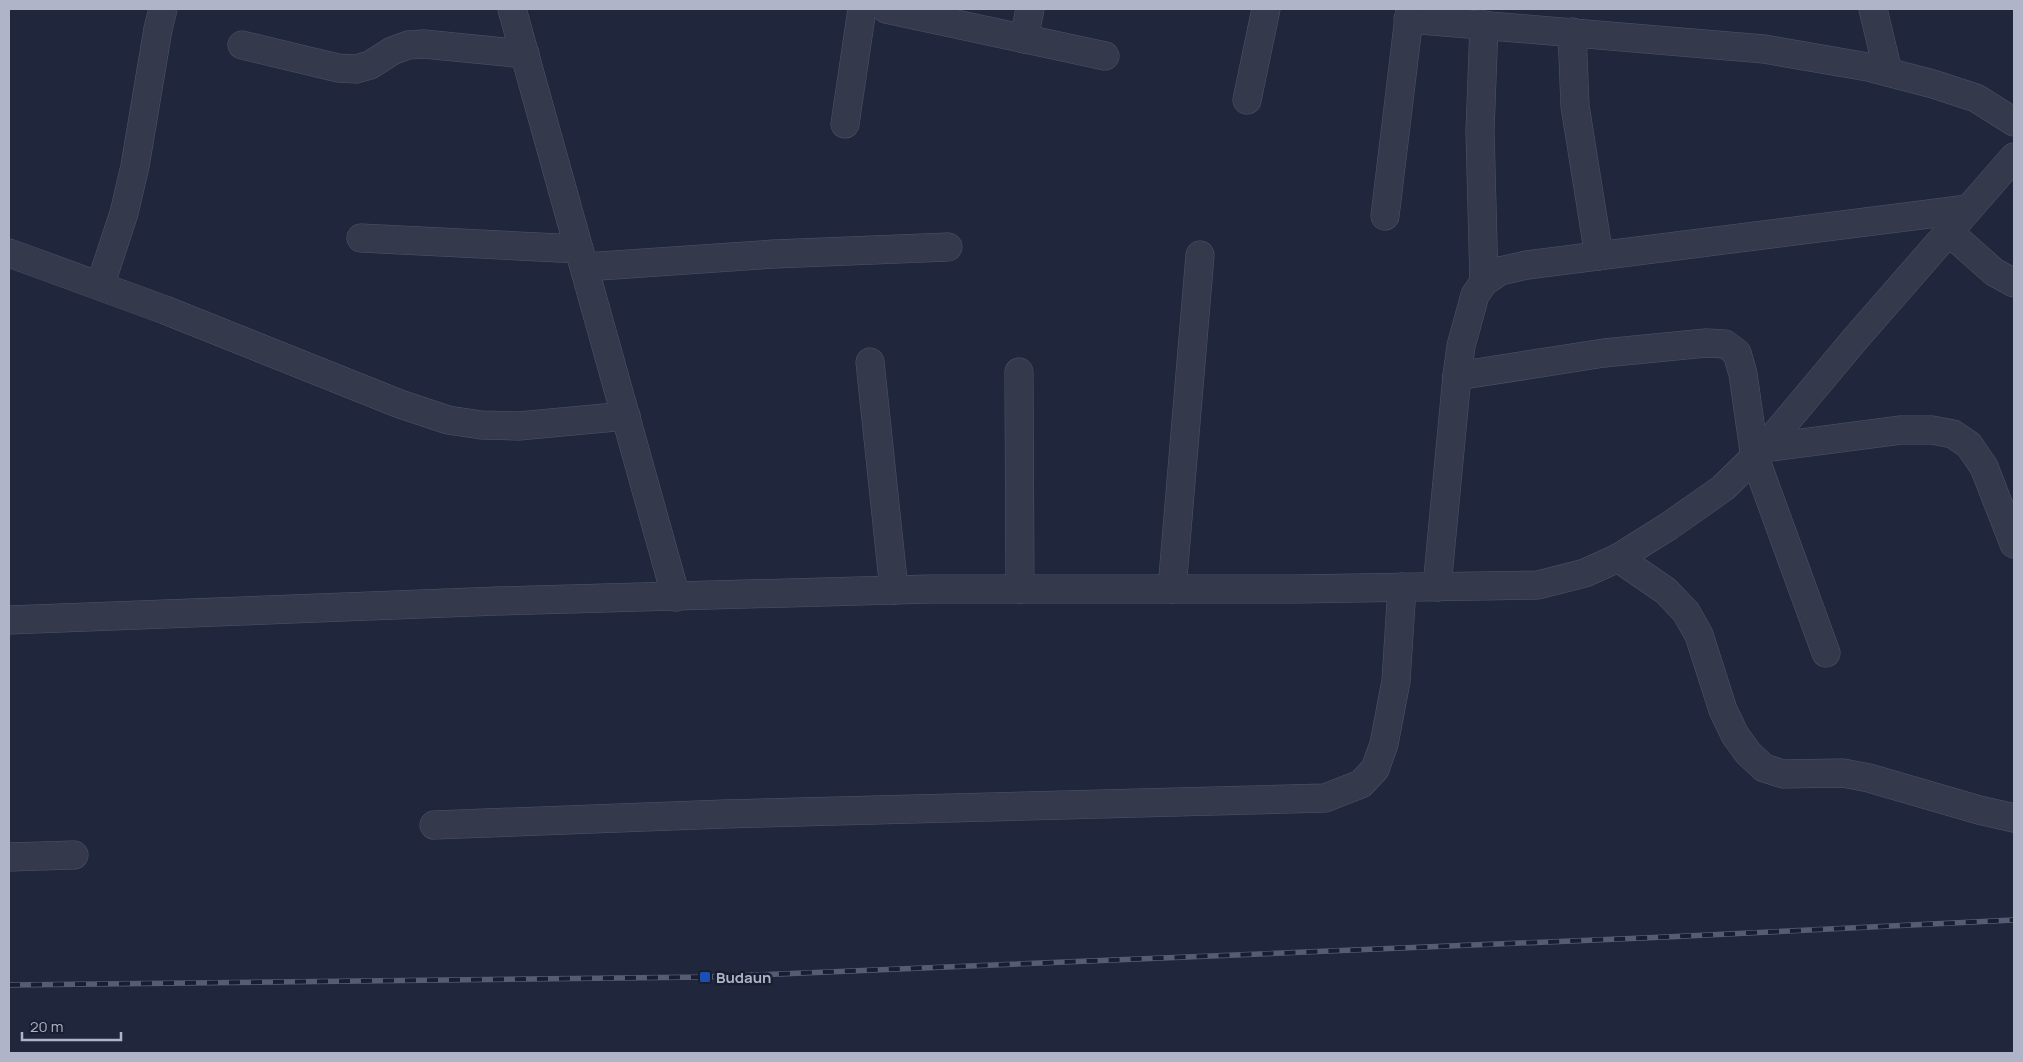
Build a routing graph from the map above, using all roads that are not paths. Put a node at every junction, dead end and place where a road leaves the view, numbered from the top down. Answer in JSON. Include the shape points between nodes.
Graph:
{"nodes":[{"id":1,"x":163,"y":9,"type":"edge"},
{"id":2,"x":862,"y":9,"type":"edge"},
{"id":3,"x":886,"y":9,"type":"edge"},
{"id":4,"x":1030,"y":9,"type":"edge"},
{"id":5,"x":1266,"y":9,"type":"edge"},
{"id":6,"x":1873,"y":9,"type":"edge"},
{"id":7,"x":518,"y":10,"type":"edge"},
{"id":8,"x":1409,"y":14,"type":"edge"},
{"id":9,"x":1484,"y":25,"type":"junction"},
{"id":10,"x":1572,"y":32,"type":"junction"},
{"id":11,"x":1024,"y":39,"type":"junction"},
{"id":12,"x":242,"y":45,"type":"dead end"},
{"id":13,"x":525,"y":54,"type":"junction"},
{"id":14,"x":1105,"y":56,"type":"dead end"},
{"id":15,"x":1888,"y":72,"type":"junction"},
{"id":16,"x":1247,"y":100,"type":"dead end"},
{"id":17,"x":2014,"y":122,"type":"edge"},
{"id":18,"x":845,"y":124,"type":"dead end"},
{"id":19,"x":2014,"y":157,"type":"edge"},
{"id":20,"x":1968,"y":209,"type":"junction"},
{"id":21,"x":1385,"y":216,"type":"dead end"},
{"id":22,"x":1949,"y":232,"type":"junction"},
{"id":23,"x":361,"y":238,"type":"dead end"},
{"id":24,"x":948,"y":247,"type":"dead end"},
{"id":25,"x":9,"y":253,"type":"edge"},
{"id":26,"x":1200,"y":255,"type":"dead end"},
{"id":27,"x":1599,"y":256,"type":"junction"},
{"id":28,"x":582,"y":258,"type":"junction"},
{"id":29,"x":1484,"y":282,"type":"junction"},
{"id":30,"x":2014,"y":283,"type":"edge"},
{"id":31,"x":100,"y":286,"type":"junction"},
{"id":32,"x":870,"y":362,"type":"dead end"},
{"id":33,"x":1019,"y":372,"type":"dead end"},
{"id":34,"x":1457,"y":376,"type":"junction"},
{"id":35,"x":626,"y":416,"type":"junction"},
{"id":36,"x":1760,"y":453,"type":"junction"},
{"id":37,"x":2014,"y":544,"type":"edge"},
{"id":38,"x":1618,"y":558,"type":"junction"},
{"id":39,"x":1402,"y":587,"type":"junction"},
{"id":40,"x":1437,"y":587,"type":"junction"},
{"id":41,"x":1020,"y":589,"type":"junction"},
{"id":42,"x":1172,"y":589,"type":"junction"},
{"id":43,"x":894,"y":590,"type":"junction"},
{"id":44,"x":676,"y":597,"type":"junction"},
{"id":45,"x":9,"y":620,"type":"edge"},
{"id":46,"x":1826,"y":653,"type":"dead end"},
{"id":47,"x":2014,"y":818,"type":"edge"},
{"id":48,"x":434,"y":825,"type":"dead end"},
{"id":49,"x":74,"y":855,"type":"dead end"},
{"id":50,"x":9,"y":857,"type":"edge"}],
"edges":[{"from":1,"to":31,"type":"street","via":[[135,166],[124,213]]},
{"from":2,"to":18,"type":"street"},
{"from":3,"to":11,"type":"street"},
{"from":4,"to":11,"type":"street"},
{"from":5,"to":16,"type":"street"},
{"from":6,"to":15,"type":"street"},
{"from":7,"to":13,"type":"street"},
{"from":8,"to":9,"type":"street"},
{"from":8,"to":21,"type":"street"},
{"from":9,"to":10,"type":"street"},
{"from":9,"to":29,"type":"street","via":[[1480,139]]},
{"from":10,"to":15,"type":"street","via":[[1764,49]]},
{"from":10,"to":27,"type":"street","via":[[1575,106]]},
{"from":11,"to":14,"type":"street"},
{"from":12,"to":13,"type":"street","via":[[338,68],[356,69],[408,45]]},
{"from":13,"to":28,"type":"street"},
{"from":15,"to":17,"type":"street","via":[[1976,98]]},
{"from":19,"to":20,"type":"street"},
{"from":20,"to":22,"type":"street"},
{"from":20,"to":27,"type":"street"},
{"from":22,"to":30,"type":"street","via":[[1994,272]]},
{"from":22,"to":36,"type":"street"},
{"from":23,"to":28,"type":"street"},
{"from":24,"to":28,"type":"street"},
{"from":25,"to":31,"type":"street"},
{"from":26,"to":42,"type":"street"},
{"from":27,"to":29,"type":"street","via":[[1500,271]]},
{"from":28,"to":35,"type":"street"},
{"from":29,"to":34,"type":"street","via":[[1474,295]]},
{"from":31,"to":35,"type":"street","via":[[448,420],[519,426]]},
{"from":32,"to":43,"type":"street"},
{"from":33,"to":41,"type":"street"},
{"from":34,"to":36,"type":"street","via":[[1604,353],[1725,344],[1737,353]]},
{"from":34,"to":40,"type":"street"},
{"from":35,"to":44,"type":"street"},
{"from":36,"to":37,"type":"street","via":[[1901,430],[1953,434],[1969,445],[1984,467]]},
{"from":36,"to":38,"type":"street","via":[[1722,488]]},
{"from":36,"to":46,"type":"street"},
{"from":38,"to":40,"type":"street","via":[[1585,573],[1538,585]]},
{"from":38,"to":47,"type":"street","via":[[1666,591],[1686,612],[1699,635],[1723,710],[1735,736],[1764,768],[1783,774],[1843,773]]},
{"from":39,"to":40,"type":"street"},
{"from":39,"to":42,"type":"street"},
{"from":39,"to":48,"type":"street","via":[[1396,681],[1384,744],[1375,769],[1361,784],[1325,798]]},
{"from":41,"to":42,"type":"street"},
{"from":41,"to":43,"type":"street"},
{"from":43,"to":44,"type":"street"},
{"from":44,"to":45,"type":"street"},
{"from":49,"to":50,"type":"street"}]}
